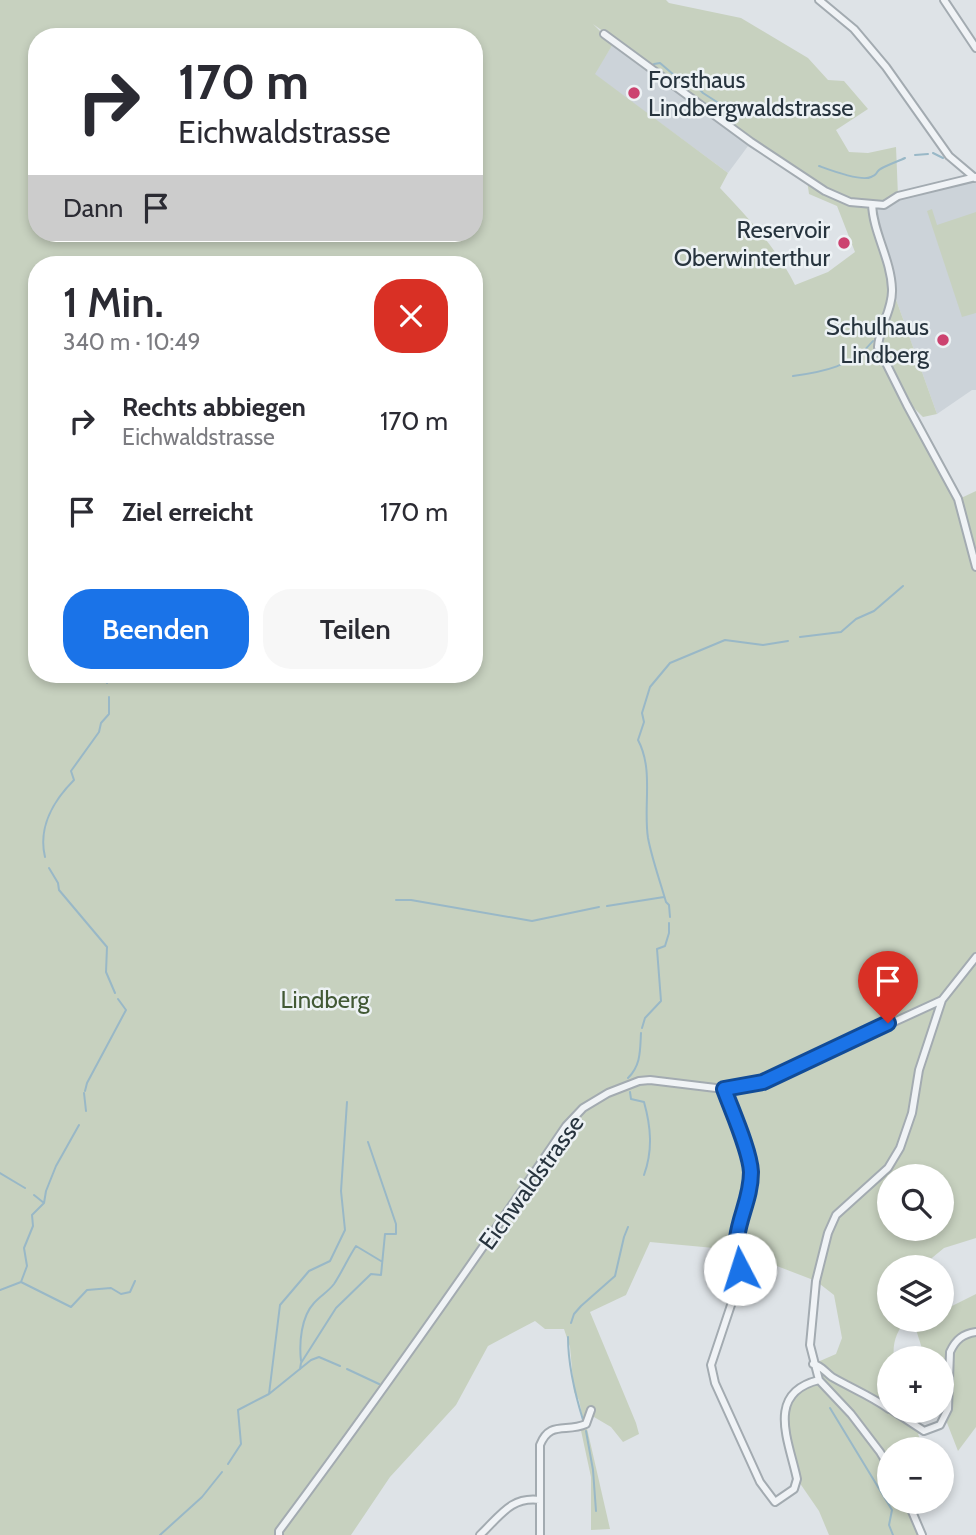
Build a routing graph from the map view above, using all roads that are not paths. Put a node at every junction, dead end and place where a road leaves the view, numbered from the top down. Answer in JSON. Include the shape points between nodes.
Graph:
{"nodes":[{"id":1,"x":818,"y":0,"type":"edge"},
{"id":2,"x":944,"y":0,"type":"edge"},
{"id":3,"x":604,"y":34,"type":"dead end"},
{"id":4,"x":976,"y":48,"type":"edge"},
{"id":5,"x":975,"y":177,"type":"edge"},
{"id":6,"x":872,"y":204,"type":"junction"},
{"id":7,"x":976,"y":567,"type":"edge"},
{"id":8,"x":976,"y":957,"type":"edge"},
{"id":9,"x":942,"y":1000,"type":"junction"},
{"id":10,"x":724,"y":1089,"type":"junction"},
{"id":11,"x":976,"y":1332,"type":"edge"},
{"id":12,"x":953,"y":1346,"type":"edge"},
{"id":13,"x":813,"y":1364,"type":"junction"},
{"id":14,"x":819,"y":1380,"type":"junction"},
{"id":15,"x":877,"y":1401,"type":"edge"},
{"id":16,"x":591,"y":1410,"type":"dead end"},
{"id":17,"x":911,"y":1423,"type":"edge"},
{"id":18,"x":941,"y":1423,"type":"edge"},
{"id":19,"x":877,"y":1448,"type":"edge"},
{"id":20,"x":540,"y":1500,"type":"junction"},
{"id":21,"x":913,"y":1514,"type":"edge"},
{"id":22,"x":279,"y":1534,"type":"edge"},
{"id":23,"x":480,"y":1535,"type":"edge"},
{"id":24,"x":540,"y":1535,"type":"edge"},
{"id":25,"x":922,"y":1535,"type":"edge"}],
"edges":[{"from":1,"to":5,"type":"street","via":[[854,29],[949,156]]},
{"from":2,"to":4,"type":"street"},
{"from":3,"to":6,"type":"street","via":[[807,180],[850,202]]},
{"from":5,"to":6,"type":"street","via":[[898,196],[884,205]]},
{"from":6,"to":7,"type":"street","via":[[893,291],[878,347],[958,499]]},
{"from":8,"to":9,"type":"street"},
{"from":9,"to":10,"type":"street","name":"Eichwaldstrasse","via":[[773,1078]]},
{"from":9,"to":13,"type":"street","via":[[900,1148],[888,1168],[836,1214],[828,1233],[816,1281],[810,1345]]},
{"from":10,"to":14,"type":"street","via":[[751,1169],[735,1250],[741,1275],[711,1365],[760,1482],[775,1503],[794,1489],[797,1479],[783,1416],[786,1401],[796,1389]]},
{"from":10,"to":22,"type":"street","name":"Eichwaldstrasse","via":[[650,1080],[608,1093],[583,1108]]},
{"from":11,"to":12,"type":"street"},
{"from":13,"to":14,"type":"street"},
{"from":13,"to":15,"type":"street"},
{"from":14,"to":19,"type":"street"},
{"from":16,"to":20,"type":"street","via":[[586,1423],[557,1428],[543,1438]]},
{"from":17,"to":18,"type":"street","via":[[924,1431]]},
{"from":20,"to":23,"type":"street","via":[[525,1498],[513,1503]]},
{"from":20,"to":24,"type":"street"},
{"from":21,"to":25,"type":"street"}]}
